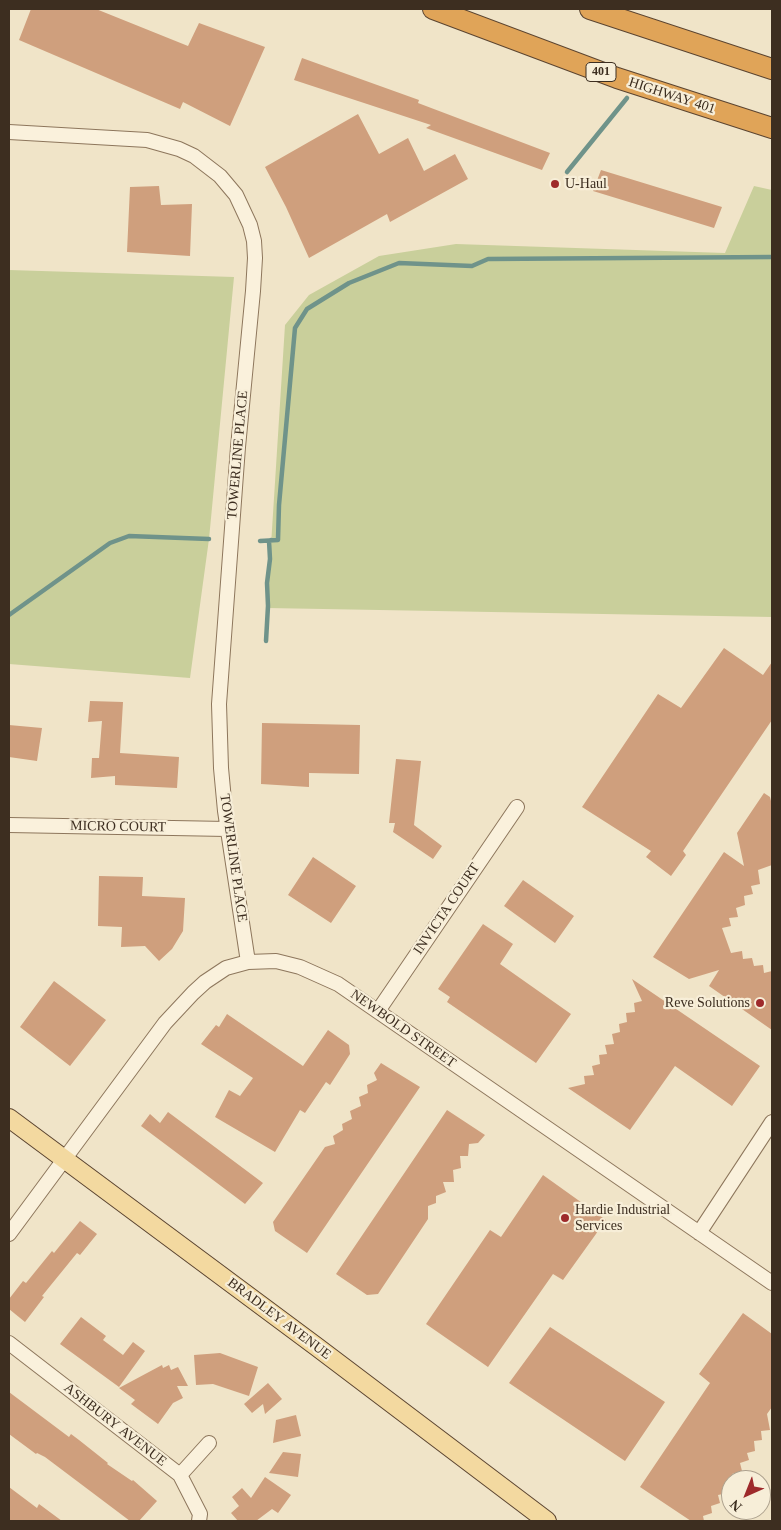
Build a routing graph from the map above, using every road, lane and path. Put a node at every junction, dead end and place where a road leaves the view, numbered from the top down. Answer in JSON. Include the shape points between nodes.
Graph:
{"nodes":[{"id":1,"x":433,"y":9,"type":"edge"},
{"id":2,"x":590,"y":9,"type":"edge"},
{"id":3,"x":772,"y":69,"type":"edge"},
{"id":4,"x":772,"y":128,"type":"edge"},
{"id":5,"x":9,"y":132,"type":"edge"},
{"id":6,"x":517,"y":807,"type":"dead end"},
{"id":7,"x":9,"y":824,"type":"edge"},
{"id":8,"x":228,"y":829,"type":"junction"},
{"id":9,"x":248,"y":962,"type":"junction"},
{"id":10,"x":378,"y":1011,"type":"junction"},
{"id":11,"x":9,"y":1118,"type":"edge"},
{"id":12,"x":772,"y":1122,"type":"edge"},
{"id":13,"x":64,"y":1160,"type":"junction"},
{"id":14,"x":698,"y":1233,"type":"junction"},
{"id":15,"x":9,"y":1234,"type":"edge"},
{"id":16,"x":772,"y":1283,"type":"edge"},
{"id":17,"x":9,"y":1344,"type":"edge"},
{"id":18,"x":210,"y":1444,"type":"dead end"},
{"id":19,"x":180,"y":1474,"type":"junction"},
{"id":20,"x":199,"y":1521,"type":"edge"},
{"id":21,"x":547,"y":1521,"type":"edge"}],
"edges":[{"from":1,"to":4,"type":"highway","name":"HIGHWAY 401","number":"401","via":[[617,78]]},
{"from":2,"to":3,"type":"highway"},
{"from":5,"to":8,"type":"street","name":"TOWERLINE PLACE","via":[[147,140],[179,149],[220,176],[236,196],[250,225],[254,241],[253,291],[219,704],[221,768]]},
{"from":6,"to":10,"type":"street","name":"INVICTA COURT"},
{"from":7,"to":8,"type":"street","name":"MICRO COURT"},
{"from":8,"to":9,"type":"street","name":"TOWERLINE PLACE"},
{"from":9,"to":10,"type":"street","name":"NEWBOLD STREET","via":[[276,961],[300,967],[338,984]]},
{"from":9,"to":13,"type":"street","name":"NEWBOLD STREET","via":[[226,968],[205,982],[165,1023]]},
{"from":10,"to":14,"type":"street","name":"NEWBOLD STREET"},
{"from":11,"to":13,"type":"main road","name":"BRADLEY AVENUE"},
{"from":12,"to":14,"type":"street"},
{"from":13,"to":15,"type":"street","name":"NEWBOLD STREET"},
{"from":13,"to":21,"type":"main road","name":"BRADLEY AVENUE"},
{"from":14,"to":16,"type":"street","name":"NEWBOLD STREET"},
{"from":17,"to":19,"type":"street","name":"ASHBURY AVENUE"},
{"from":18,"to":19,"type":"street"},
{"from":19,"to":20,"type":"street","name":"ASHBURY AVENUE","via":[[200,1514]]}]}
